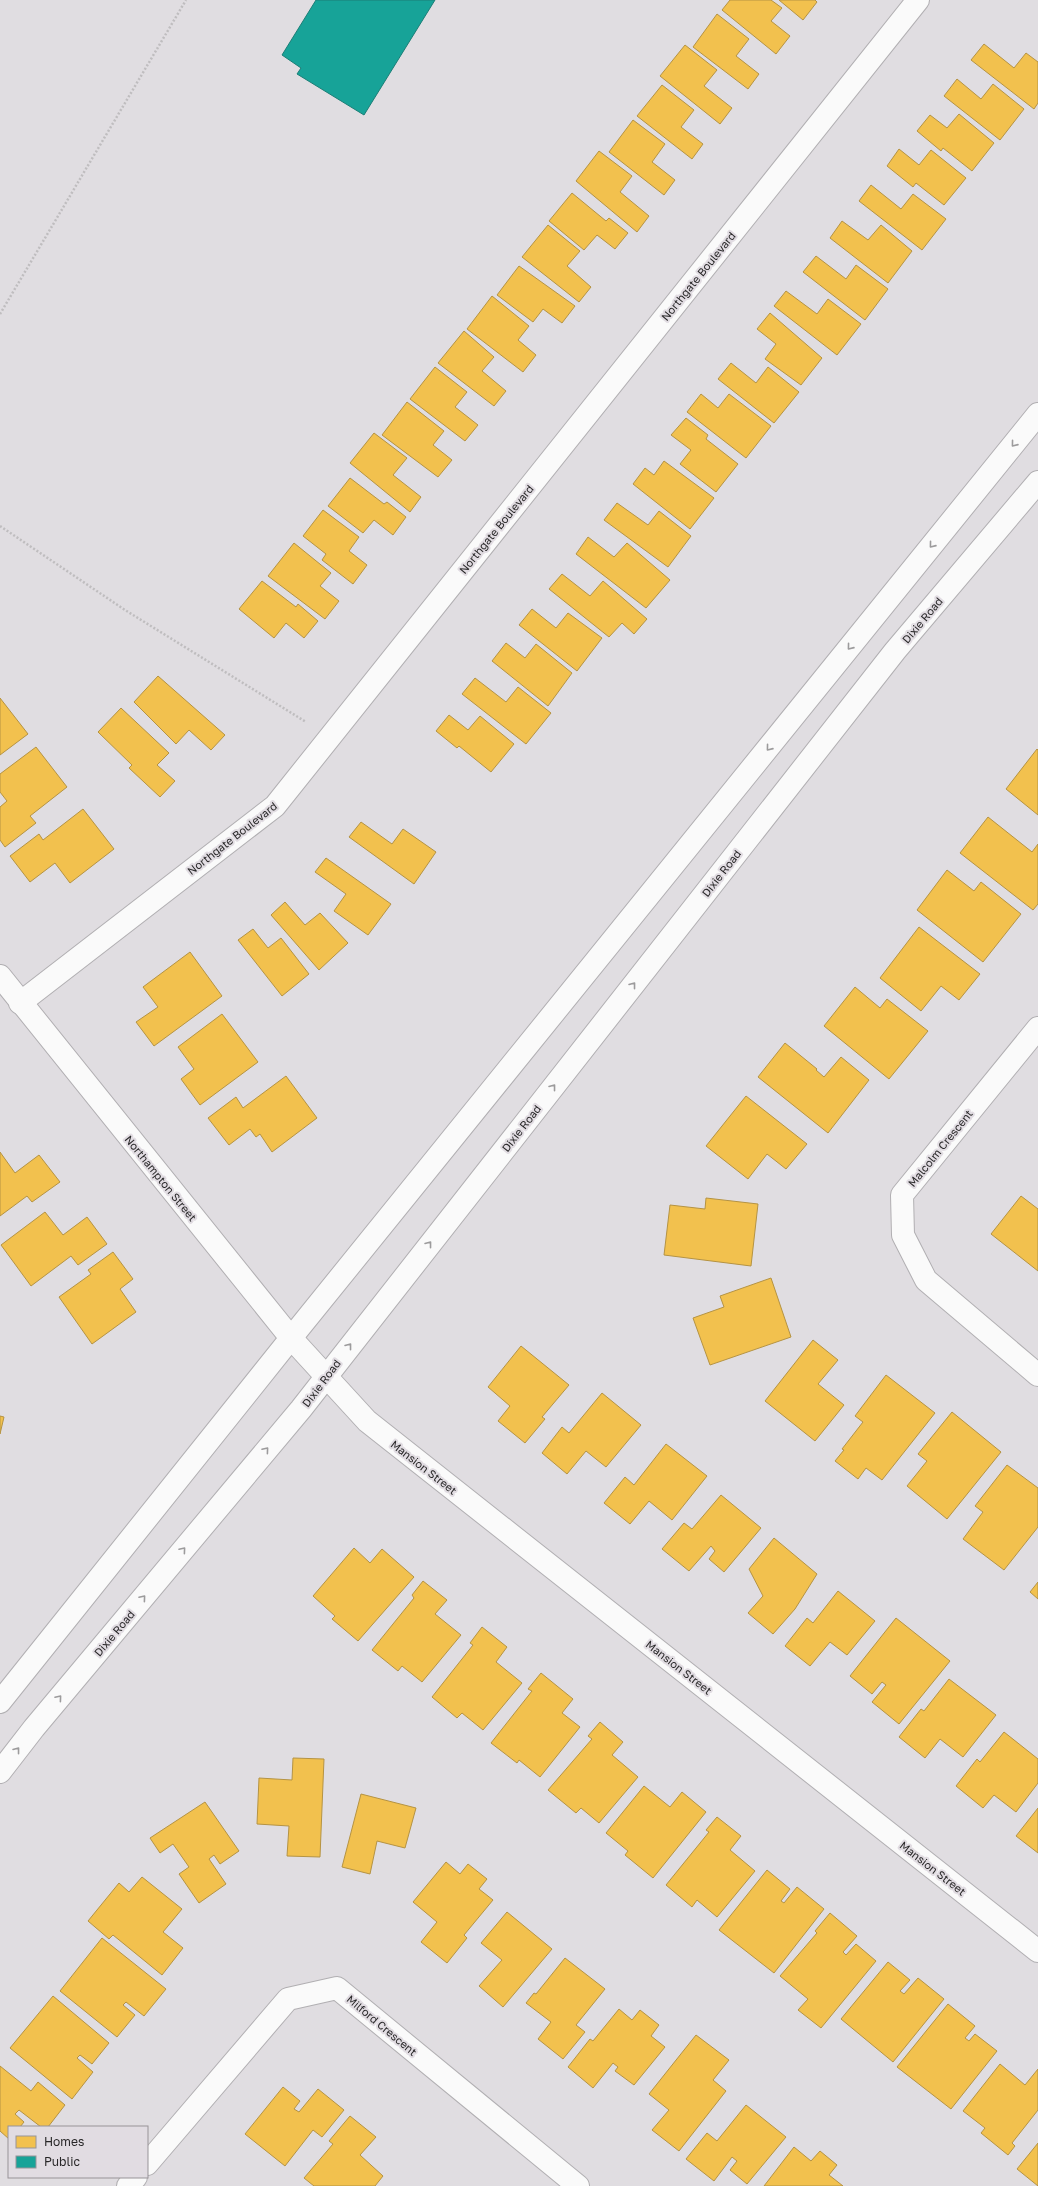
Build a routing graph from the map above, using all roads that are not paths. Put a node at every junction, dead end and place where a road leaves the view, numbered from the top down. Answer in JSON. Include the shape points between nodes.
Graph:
{"nodes":[{"id":1,"x":918,"y":0,"type":"edge"},
{"id":2,"x":1038,"y":414,"type":"edge"},
{"id":3,"x":1038,"y":482,"type":"edge"},
{"id":4,"x":0,"y":976,"type":"edge"},
{"id":5,"x":20,"y":1003,"type":"junction"},
{"id":6,"x":1038,"y":1028,"type":"edge"},
{"id":7,"x":291,"y":1338,"type":"junction"},
{"id":8,"x":1038,"y":1375,"type":"edge"},
{"id":9,"x":325,"y":1377,"type":"junction"},
{"id":10,"x":0,"y":1702,"type":"edge"},
{"id":11,"x":0,"y":1772,"type":"edge"},
{"id":12,"x":1038,"y":1951,"type":"edge"},
{"id":13,"x":148,"y":2163,"type":"edge"},
{"id":14,"x":135,"y":2178,"type":"edge"},
{"id":15,"x":128,"y":2186,"type":"edge"},
{"id":16,"x":578,"y":2186,"type":"edge"}],
"edges":[{"from":1,"to":5,"type":"street","name":"Northgate Boulevard","via":[[275,806]]},
{"from":2,"to":7,"type":"street","one_way":true},
{"from":9,"to":3,"type":"street","name":"Dixie Road","one_way":true,"via":[[895,651]]},
{"from":4,"to":5,"type":"street","name":"Northampton Street"},
{"from":5,"to":7,"type":"street","name":"Northampton Street"},
{"from":6,"to":8,"type":"street","name":"Malcolm Crescent","via":[[902,1194],[903,1235],[926,1280]]},
{"from":7,"to":9,"type":"street","name":"Northampton Street"},
{"from":7,"to":10,"type":"street"},
{"from":11,"to":9,"type":"street","name":"Dixie Road","one_way":true},
{"from":9,"to":12,"type":"street","name":"Mansion Street","via":[[367,1421]]},
{"from":13,"to":16,"type":"street","name":"Milford Crescent","via":[[288,1999],[337,1988]]},
{"from":14,"to":15,"type":"street"}]}
